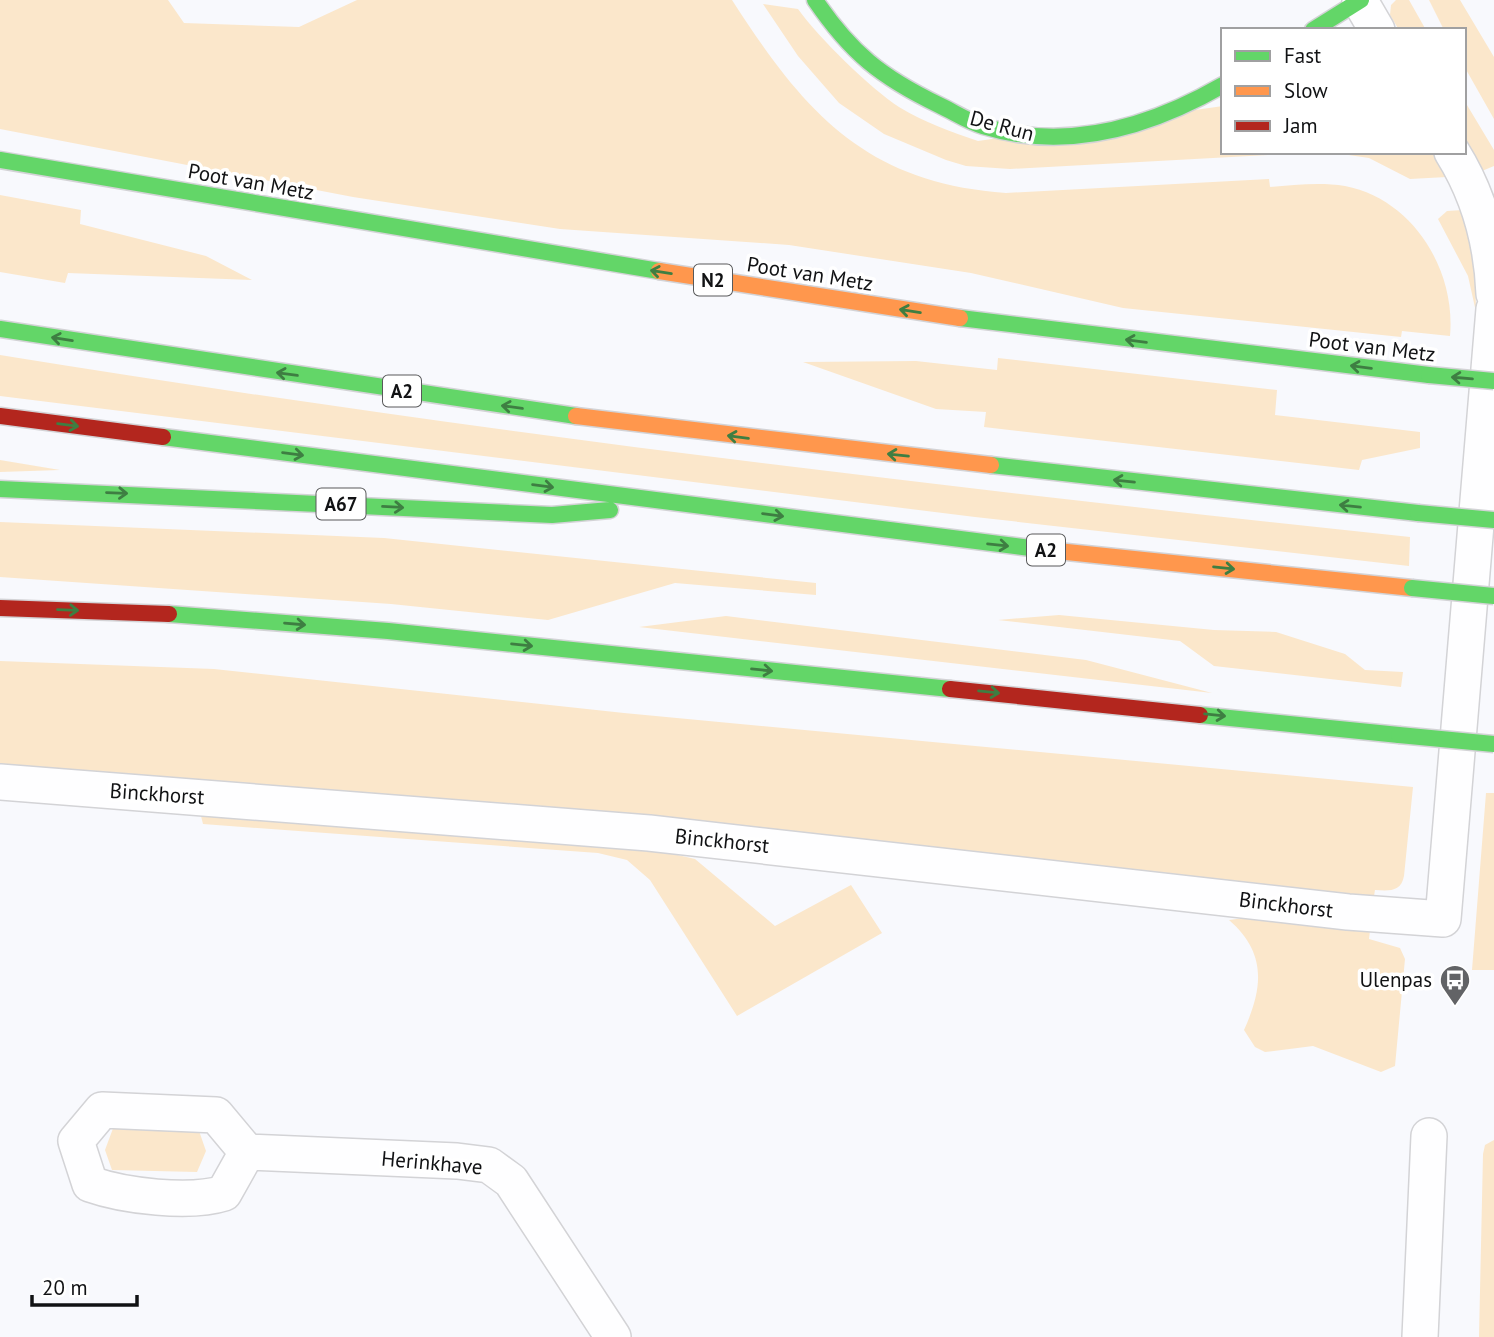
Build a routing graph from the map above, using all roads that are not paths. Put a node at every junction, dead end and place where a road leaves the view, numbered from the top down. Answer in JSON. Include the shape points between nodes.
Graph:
{"nodes":[{"id":1,"x":814,"y":0,"type":"edge"},
{"id":2,"x":1361,"y":0,"type":"edge"},
{"id":3,"x":1316,"y":28,"type":"edge"},
{"id":4,"x":1376,"y":28,"type":"edge"},
{"id":5,"x":1221,"y":86,"type":"edge"},
{"id":6,"x":1453,"y":154,"type":"edge"},
{"id":7,"x":0,"y":160,"type":"edge"},
{"id":8,"x":1494,"y":294,"type":"edge"},
{"id":9,"x":1493,"y":321,"type":"edge"},
{"id":10,"x":0,"y":329,"type":"edge"},
{"id":11,"x":1494,"y":381,"type":"edge"},
{"id":12,"x":0,"y":416,"type":"edge"},
{"id":13,"x":0,"y":489,"type":"edge"},
{"id":14,"x":681,"y":503,"type":"junction"},
{"id":15,"x":1494,"y":520,"type":"edge"},
{"id":16,"x":1494,"y":596,"type":"edge"},
{"id":17,"x":0,"y":608,"type":"edge"},
{"id":18,"x":1494,"y":744,"type":"edge"},
{"id":19,"x":0,"y":782,"type":"edge"},
{"id":20,"x":1429,"y":1136,"type":"dead end"},
{"id":21,"x":247,"y":1152,"type":"dead end"},
{"id":22,"x":613,"y":1337,"type":"edge"},
{"id":23,"x":1420,"y":1337,"type":"edge"}],
"edges":[{"from":1,"to":5,"type":"main road","name":"De Run","via":[[845,41],[902,88],[983,125],[1017,133],[1081,136],[1118,129],[1158,119]]},
{"from":2,"to":3,"type":"main road"},
{"from":2,"to":4,"type":"street"},
{"from":6,"to":8,"type":"street","via":[[1485,226],[1493,255]]},
{"from":11,"to":7,"type":"main road","name":"Poot van Metz","number":"N2","one_way":true,"bridge":true,"via":[[1002,325],[448,238]]},
{"from":9,"to":19,"type":"street","name":"Binckhorst","via":[[1443,919],[649,833]]},
{"from":15,"to":10,"type":"main road","number":"A2","one_way":true,"bridge":true,"via":[[645,426]]},
{"from":12,"to":14,"type":"main road","number":"A2","one_way":true},
{"from":13,"to":14,"type":"main road","number":"A67","one_way":true,"via":[[552,515]]},
{"from":14,"to":16,"type":"main road","number":"A2","one_way":true,"bridge":true,"via":[[947,539]]},
{"from":17,"to":18,"type":"main road","one_way":true,"bridge":true,"via":[[149,612],[388,631]]},
{"from":20,"to":23,"type":"street"},
{"from":21,"to":22,"type":"street","name":"Herinkhave","via":[[489,1165],[511,1181]]}]}
